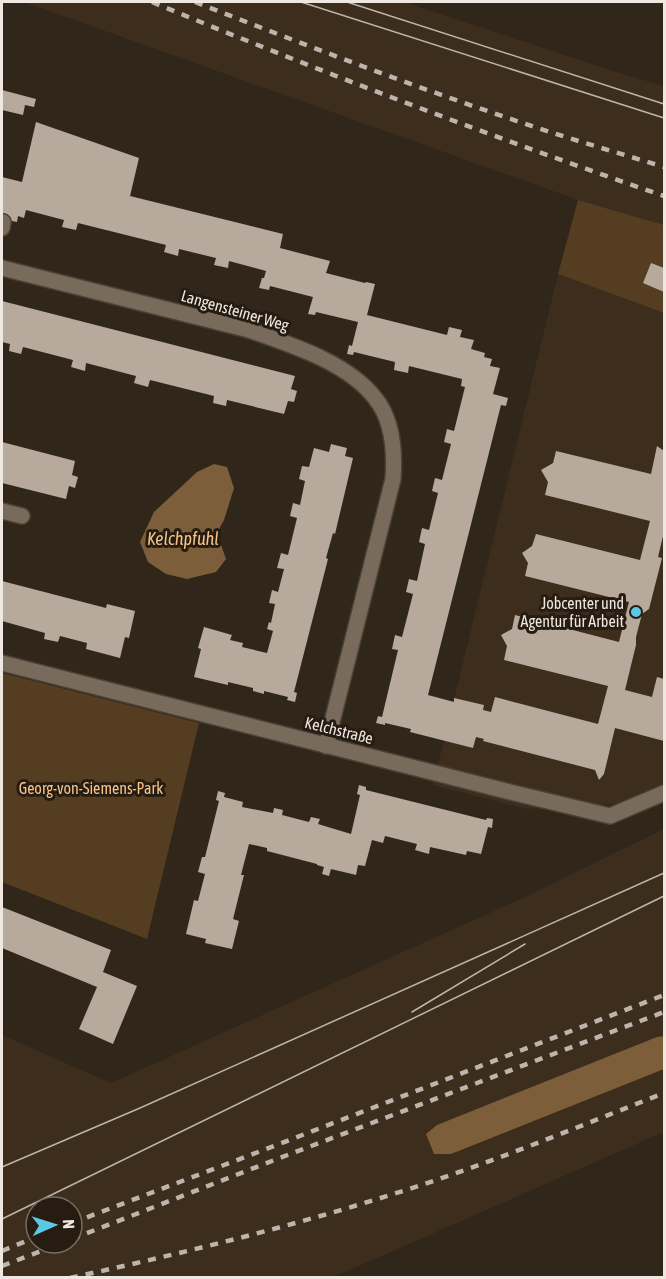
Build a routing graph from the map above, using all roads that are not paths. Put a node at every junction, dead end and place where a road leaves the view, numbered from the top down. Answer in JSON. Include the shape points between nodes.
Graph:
{"nodes":[{"id":1,"x":2,"y":268,"type":"edge"},
{"id":2,"x":2,"y":511,"type":"edge"},
{"id":3,"x":22,"y":516,"type":"dead end"},
{"id":4,"x":2,"y":663,"type":"edge"},
{"id":5,"x":326,"y":746,"type":"junction"},
{"id":6,"x":664,"y":793,"type":"edge"}],
"edges":[{"from":1,"to":5,"type":"street","name":"Langensteiner Weg","via":[[249,330],[330,363],[351,375],[376,399],[394,447],[393,478]]},
{"from":2,"to":3,"type":"street"},
{"from":4,"to":5,"type":"street","name":"Kelchstraße"},
{"from":5,"to":6,"type":"street","name":"Kelchstraße","via":[[610,816]]}]}
